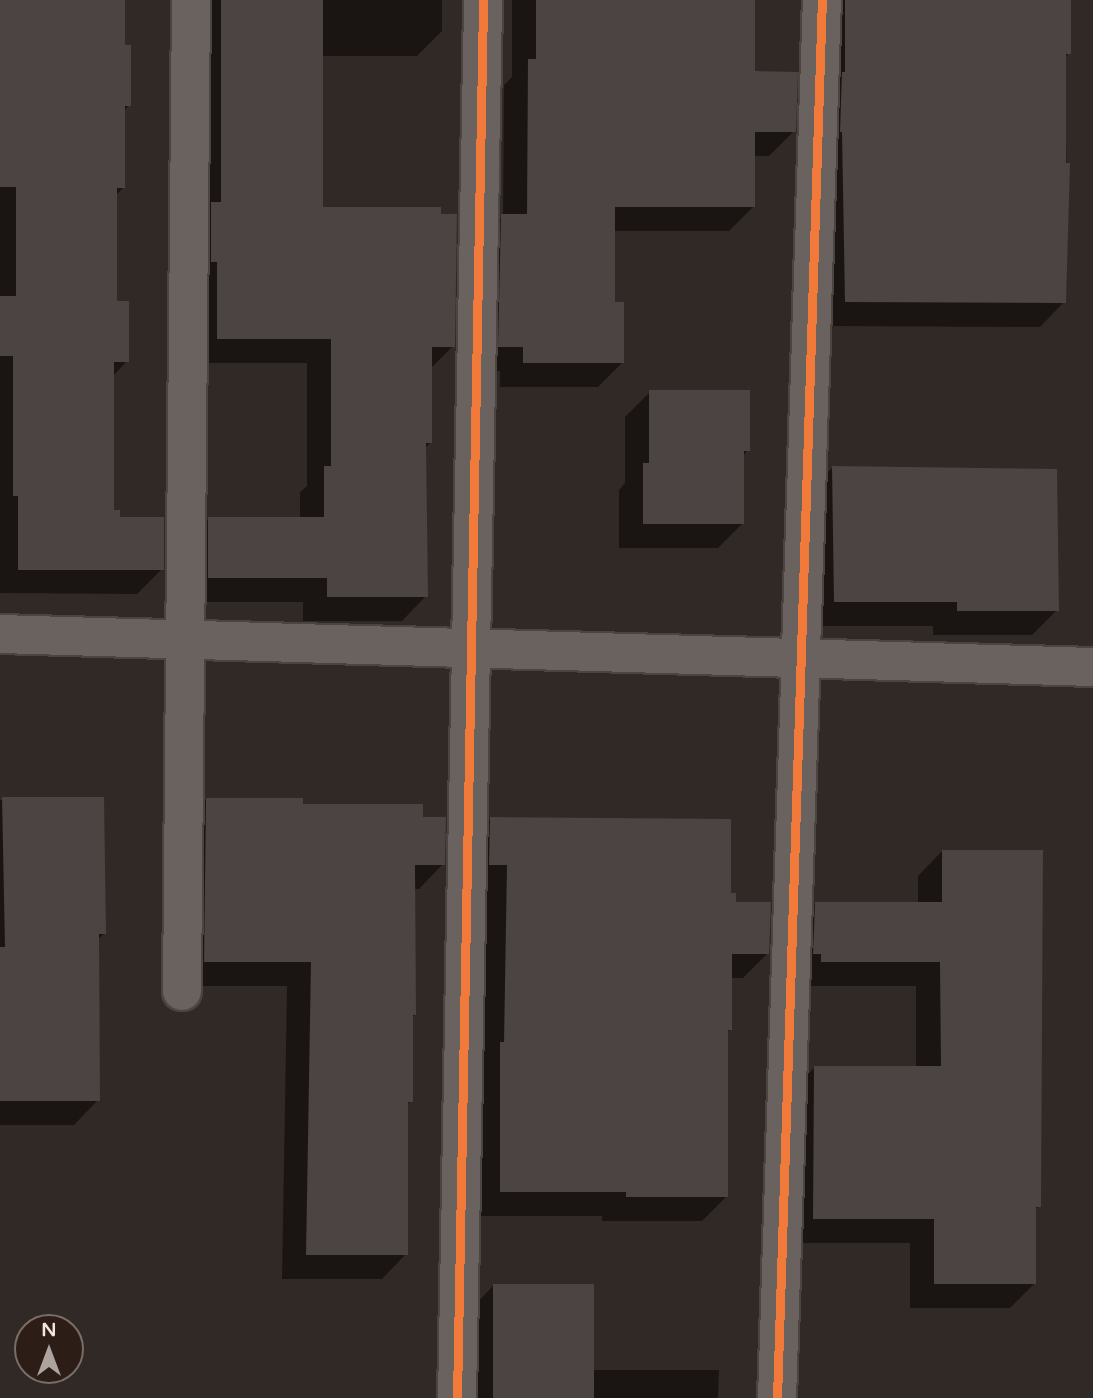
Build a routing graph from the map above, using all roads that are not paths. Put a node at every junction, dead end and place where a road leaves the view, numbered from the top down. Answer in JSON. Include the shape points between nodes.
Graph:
{"nodes":[{"id":1,"x":191,"y":0,"type":"edge"},
{"id":2,"x":483,"y":0,"type":"edge"},
{"id":3,"x":822,"y":0,"type":"edge"},
{"id":4,"x":0,"y":634,"type":"edge"},
{"id":5,"x":184,"y":639,"type":"junction"},
{"id":6,"x":471,"y":648,"type":"junction"},
{"id":7,"x":800,"y":658,"type":"junction"},
{"id":8,"x":1093,"y":667,"type":"edge"},
{"id":9,"x":182,"y":991,"type":"dead end"},
{"id":10,"x":457,"y":1398,"type":"edge"},
{"id":11,"x":777,"y":1398,"type":"edge"}],
"edges":[{"from":1,"to":5,"type":"street"},
{"from":2,"to":6,"type":"street"},
{"from":3,"to":7,"type":"street"},
{"from":4,"to":5,"type":"street"},
{"from":5,"to":6,"type":"street"},
{"from":5,"to":9,"type":"street"},
{"from":6,"to":7,"type":"street"},
{"from":6,"to":10,"type":"street"},
{"from":7,"to":8,"type":"street"},
{"from":7,"to":11,"type":"street"}]}
